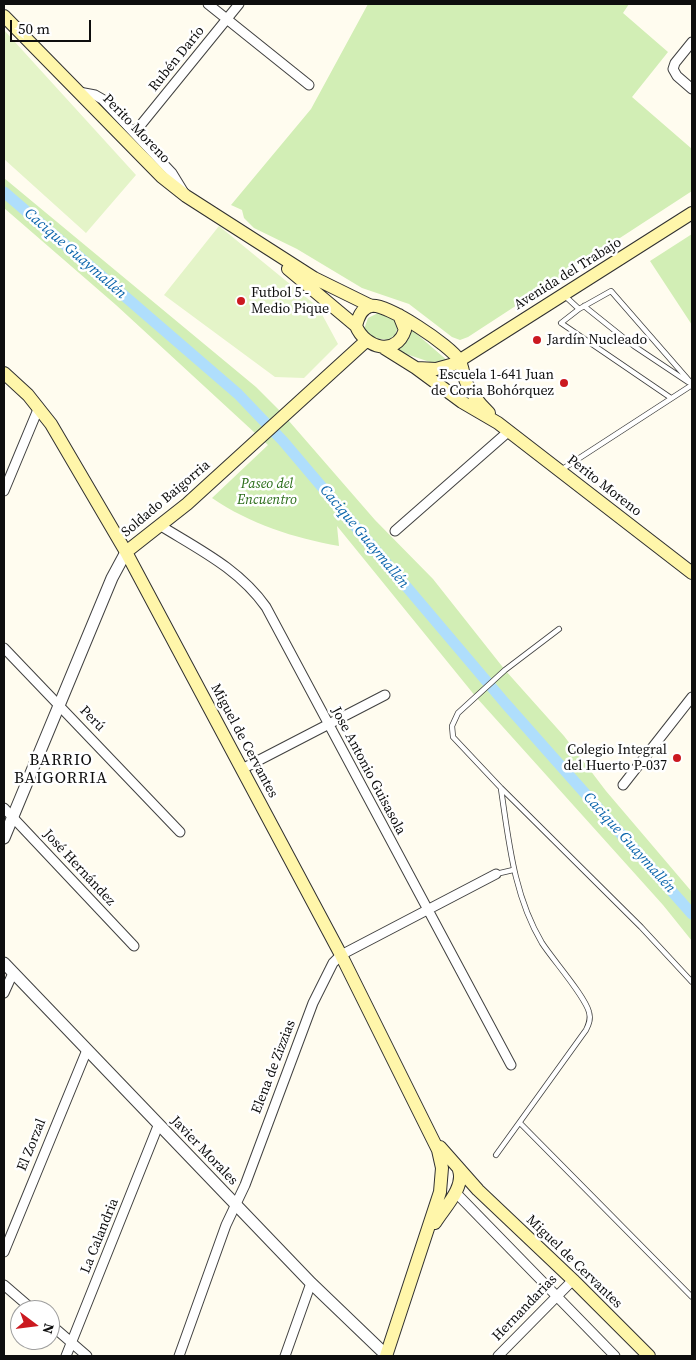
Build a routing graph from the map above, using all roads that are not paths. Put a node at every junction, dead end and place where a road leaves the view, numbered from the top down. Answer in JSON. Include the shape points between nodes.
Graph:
{"nodes":[{"id":1,"x":208,"y":4,"type":"edge"},
{"id":2,"x":240,"y":4,"type":"edge"},
{"id":3,"x":4,"y":16,"type":"edge"},
{"id":4,"x":227,"y":19,"type":"junction"},
{"id":5,"x":692,"y":42,"type":"edge"},
{"id":6,"x":309,"y":85,"type":"dead end"},
{"id":7,"x":692,"y":89,"type":"edge"},
{"id":8,"x":79,"y":92,"type":"junction"},
{"id":9,"x":135,"y":132,"type":"junction"},
{"id":10,"x":186,"y":196,"type":"junction"},
{"id":11,"x":692,"y":213,"type":"edge"},
{"id":12,"x":260,"y":244,"type":"junction"},
{"id":13,"x":563,"y":294,"type":"junction"},
{"id":14,"x":371,"y":306,"type":"junction"},
{"id":15,"x":584,"y":306,"type":"junction"},
{"id":16,"x":579,"y":309,"type":"junction"},
{"id":17,"x":399,"y":315,"type":"junction"},
{"id":18,"x":356,"y":326,"type":"junction"},
{"id":19,"x":366,"y":341,"type":"junction"},
{"id":20,"x":384,"y":348,"type":"junction"},
{"id":21,"x":459,"y":360,"type":"junction"},
{"id":22,"x":416,"y":368,"type":"junction"},
{"id":23,"x":4,"y":373,"type":"edge"},
{"id":24,"x":692,"y":384,"type":"edge"},
{"id":25,"x":671,"y":398,"type":"junction"},
{"id":26,"x":38,"y":407,"type":"junction"},
{"id":27,"x":498,"y":423,"type":"junction"},
{"id":28,"x":508,"y":431,"type":"junction"},
{"id":29,"x":560,"y":471,"type":"junction"},
{"id":30,"x":4,"y":491,"type":"edge"},
{"id":31,"x":161,"y":526,"type":"junction"},
{"id":32,"x":394,"y":532,"type":"dead end"},
{"id":33,"x":126,"y":552,"type":"junction"},
{"id":34,"x":692,"y":574,"type":"edge"},
{"id":35,"x":559,"y":629,"type":"dead end"},
{"id":36,"x":4,"y":648,"type":"edge"},
{"id":37,"x":385,"y":695,"type":"dead end"},
{"id":38,"x":692,"y":697,"type":"edge"},
{"id":39,"x":59,"y":705,"type":"junction"},
{"id":40,"x":328,"y":725,"type":"junction"},
{"id":41,"x":242,"y":769,"type":"junction"},
{"id":42,"x":622,"y":786,"type":"dead end"},
{"id":43,"x":501,"y":788,"type":"junction"},
{"id":44,"x":4,"y":808,"type":"edge"},
{"id":45,"x":12,"y":817,"type":"junction"},
{"id":46,"x":180,"y":832,"type":"dead end"},
{"id":47,"x":4,"y":838,"type":"edge"},
{"id":48,"x":513,"y":870,"type":"junction"},
{"id":49,"x":496,"y":874,"type":"joint"},
{"id":50,"x":428,"y":909,"type":"junction"},
{"id":51,"x":134,"y":946,"type":"dead end"},
{"id":52,"x":341,"y":955,"type":"junction"},
{"id":53,"x":4,"y":964,"type":"edge"},
{"id":54,"x":12,"y":973,"type":"junction"},
{"id":55,"x":692,"y":982,"type":"edge"},
{"id":56,"x":4,"y":993,"type":"edge"},
{"id":57,"x":87,"y":1050,"type":"junction"},
{"id":58,"x":511,"y":1065,"type":"dead end"},
{"id":59,"x":520,"y":1123,"type":"junction"},
{"id":60,"x":158,"y":1126,"type":"junction"},
{"id":61,"x":434,"y":1139,"type":"junction"},
{"id":62,"x":496,"y":1155,"type":"dead end"},
{"id":63,"x":466,"y":1184,"type":"junction"},
{"id":64,"x":440,"y":1192,"type":"junction"},
{"id":65,"x":236,"y":1205,"type":"junction"},
{"id":66,"x":427,"y":1236,"type":"junction"},
{"id":67,"x":4,"y":1252,"type":"edge"},
{"id":68,"x":573,"y":1280,"type":"junction"},
{"id":69,"x":311,"y":1282,"type":"junction"},
{"id":70,"x":4,"y":1285,"type":"edge"},
{"id":71,"x":556,"y":1296,"type":"junction"},
{"id":72,"x":692,"y":1297,"type":"edge"},
{"id":73,"x":21,"y":1300,"type":"edge"},
{"id":74,"x":60,"y":1333,"type":"edge"},
{"id":75,"x":72,"y":1343,"type":"junction"},
{"id":76,"x":66,"y":1356,"type":"edge"},
{"id":77,"x":87,"y":1356,"type":"edge"},
{"id":78,"x":178,"y":1356,"type":"edge"},
{"id":79,"x":285,"y":1356,"type":"edge"},
{"id":80,"x":386,"y":1356,"type":"edge"},
{"id":81,"x":498,"y":1356,"type":"edge"},
{"id":82,"x":615,"y":1356,"type":"edge"},
{"id":83,"x":648,"y":1356,"type":"edge"}],
"edges":[{"from":1,"to":4,"type":"street"},
{"from":2,"to":4,"type":"street","name":"Rubén Darío"},
{"from":3,"to":8,"type":"main road","name":"Perito Moreno"},
{"from":4,"to":6,"type":"street"},
{"from":4,"to":9,"type":"street","name":"Rubén Darío"},
{"from":5,"to":7,"type":"street","via":[[673,69]]},
{"from":8,"to":9,"type":"street","via":[[95,94],[102,99]]},
{"from":8,"to":10,"type":"main road","name":"Perito Moreno","via":[[162,177]]},
{"from":9,"to":10,"type":"street","via":[[172,172]]},
{"from":10,"to":12,"type":"main road","name":"Perito Moreno"},
{"from":11,"to":13,"type":"main road","name":"Avenida del Trabajo"},
{"from":12,"to":14,"type":"main road","name":"Perito Moreno","via":[[314,278]]},
{"from":12,"to":18,"type":"main road","name":"Perito Moreno"},
{"from":13,"to":16,"type":"lane"},
{"from":13,"to":21,"type":"main road","name":"Avenida del Trabajo"},
{"from":14,"to":17,"type":"main road","via":[[381,306]]},
{"from":14,"to":18,"type":"main road","via":[[361,313]]},
{"from":15,"to":16,"type":"lane"},
{"from":15,"to":24,"type":"lane","via":[[634,346]]},
{"from":15,"to":24,"type":"lane","via":[[611,291]]},
{"from":16,"to":25,"type":"lane","via":[[560,323]]},
{"from":17,"to":20,"type":"main road","via":[[405,330],[403,337],[395,345]]},
{"from":17,"to":21,"type":"main road","name":"Perito Moreno"},
{"from":18,"to":19,"type":"main road"},
{"from":19,"to":20,"type":"main road"},
{"from":19,"to":31,"type":"main road","name":"Soldado Baigorria"},
{"from":20,"to":22,"type":"main road","name":"Perito Moreno"},
{"from":21,"to":22,"type":"main road","via":[[436,369]]},
{"from":21,"to":27,"type":"main road","name":"Perito Moreno","via":[[472,394]]},
{"from":22,"to":27,"type":"main road","name":"Perito Moreno","via":[[462,402]]},
{"from":23,"to":26,"type":"main road","name":"Miguel de Cervantes"},
{"from":24,"to":25,"type":"lane"},
{"from":25,"to":29,"type":"lane"},
{"from":26,"to":30,"type":"street"},
{"from":26,"to":33,"type":"main road","name":"Miguel de Cervantes"},
{"from":27,"to":28,"type":"main road","name":"Perito Moreno"},
{"from":28,"to":29,"type":"main road","name":"Perito Moreno"},
{"from":28,"to":32,"type":"street"},
{"from":29,"to":34,"type":"main road","name":"Perito Moreno"},
{"from":31,"to":33,"type":"main road","name":"Soldado Baigorria"},
{"from":31,"to":40,"type":"street","name":"Jose Antonio Guisasola","via":[[226,565],[257,594]]},
{"from":33,"to":39,"type":"street","name":"Soldado Baigorria"},
{"from":33,"to":41,"type":"main road","name":"Miguel de Cervantes"},
{"from":35,"to":43,"type":"lane","via":[[505,670],[455,716],[452,733],[455,740]]},
{"from":36,"to":39,"type":"street","name":"Perú"},
{"from":37,"to":40,"type":"street"},
{"from":38,"to":42,"type":"street"},
{"from":39,"to":45,"type":"street","name":"Soldado Baigorria"},
{"from":39,"to":46,"type":"street","name":"Perú"},
{"from":40,"to":41,"type":"street"},
{"from":40,"to":50,"type":"street","name":"Jose Antonio Guisasola"},
{"from":41,"to":52,"type":"main road","name":"Miguel de Cervantes"},
{"from":43,"to":48,"type":"lane"},
{"from":43,"to":55,"type":"lane"},
{"from":44,"to":45,"type":"street","name":"José Hernández"},
{"from":45,"to":47,"type":"street","name":"Soldado Baigorria"},
{"from":45,"to":51,"type":"street","name":"José Hernández"},
{"from":48,"to":49,"type":"lane"},
{"from":48,"to":59,"type":"lane","via":[[532,924],[586,1004],[590,1017],[586,1030]]},
{"from":49,"to":50,"type":"street","name":"Elena de Zizzias"},
{"from":50,"to":52,"type":"street","name":"Elena de Zizzias"},
{"from":50,"to":58,"type":"street","name":"Jose Antonio Guisasola"},
{"from":52,"to":61,"type":"main road","name":"Miguel de Cervantes"},
{"from":52,"to":65,"type":"street","name":"Elena de Zizzias","via":[[333,963],[313,1003]]},
{"from":53,"to":54,"type":"street","name":"Javier Morales"},
{"from":54,"to":56,"type":"street"},
{"from":54,"to":57,"type":"street","name":"Javier Morales"},
{"from":57,"to":60,"type":"street","name":"Javier Morales"},
{"from":57,"to":67,"type":"street","name":"El Zorzal"},
{"from":59,"to":62,"type":"lane"},
{"from":59,"to":72,"type":"lane"},
{"from":60,"to":65,"type":"street","name":"Javier Morales"},
{"from":60,"to":75,"type":"street","name":"La Calandria"},
{"from":61,"to":63,"type":"main road","name":"Miguel de Cervantes"},
{"from":61,"to":64,"type":"main road","name":"Miguel de Cervantes","via":[[442,1163]]},
{"from":63,"to":64,"type":"main road","via":[[449,1180]]},
{"from":63,"to":66,"type":"main road"},
{"from":63,"to":68,"type":"main road","name":"Miguel de Cervantes"},
{"from":63,"to":71,"type":"street"},
{"from":64,"to":66,"type":"main road"},
{"from":65,"to":69,"type":"street","name":"Javier Morales"},
{"from":65,"to":78,"type":"street","name":"Elena de Zizzias"},
{"from":66,"to":80,"type":"main road"},
{"from":68,"to":71,"type":"street","name":"Hernandarias"},
{"from":68,"to":83,"type":"main road","name":"Miguel de Cervantes"},
{"from":69,"to":79,"type":"street"},
{"from":69,"to":80,"type":"street","name":"Javier Morales"},
{"from":70,"to":73,"type":"street"},
{"from":71,"to":81,"type":"street","name":"Hernandarias"},
{"from":71,"to":82,"type":"street"},
{"from":74,"to":75,"type":"street"},
{"from":75,"to":76,"type":"street","name":"La Calandria"},
{"from":75,"to":77,"type":"street"}]}
